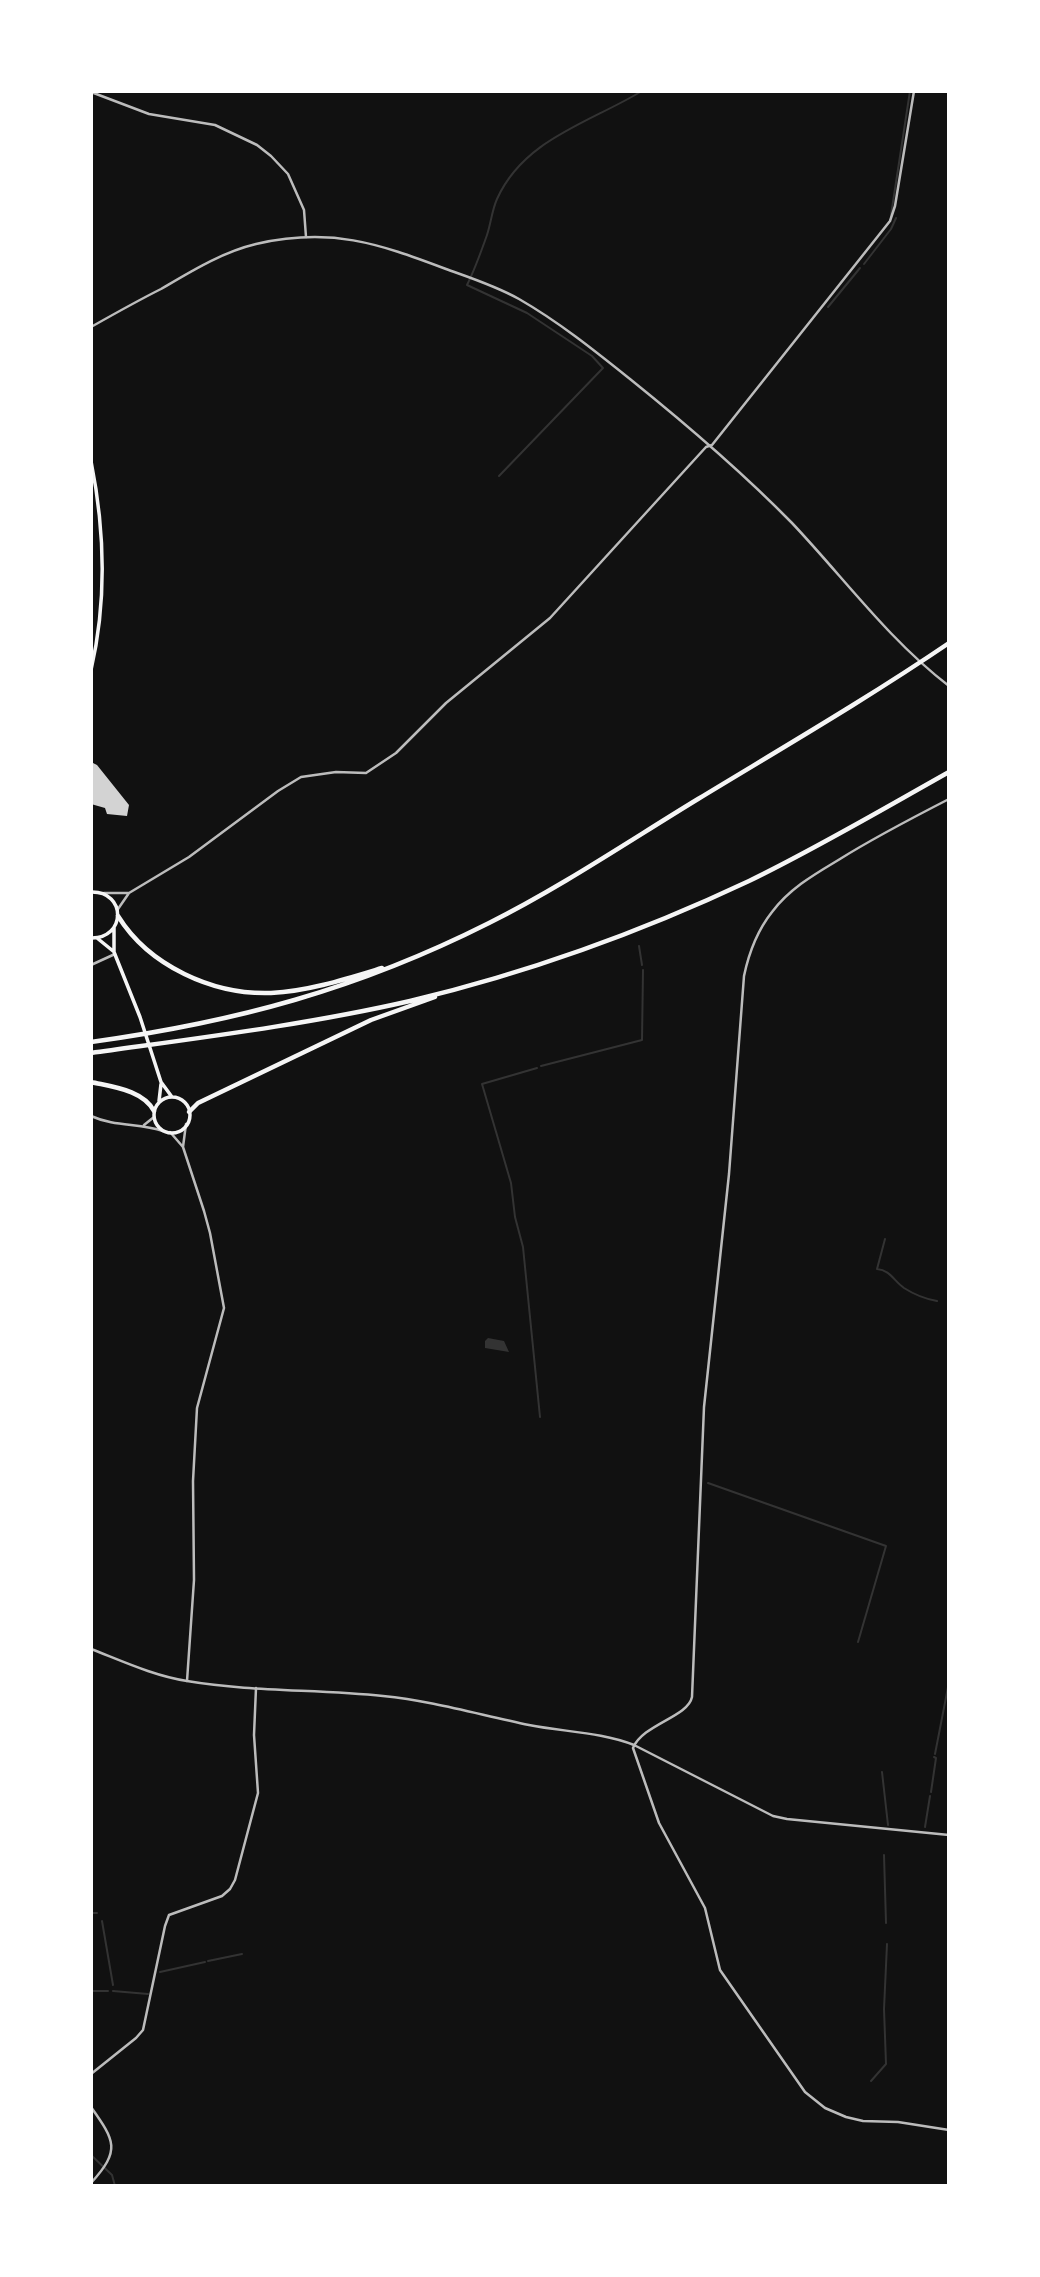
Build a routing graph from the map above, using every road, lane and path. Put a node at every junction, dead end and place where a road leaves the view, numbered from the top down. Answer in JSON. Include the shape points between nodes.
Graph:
{"nodes":[{"id":1,"x":914,"y":91,"type":"edge"},
{"id":2,"x":91,"y":92,"type":"edge"},
{"id":3,"x":306,"y":237,"type":"junction"},
{"id":4,"x":91,"y":327,"type":"edge"},
{"id":5,"x":709,"y":446,"type":"junction"},
{"id":6,"x":91,"y":461,"type":"edge"},
{"id":7,"x":93,"y":485,"type":"edge"},
{"id":8,"x":949,"y":643,"type":"edge"},
{"id":9,"x":91,"y":670,"type":"edge"},
{"id":10,"x":949,"y":687,"type":"edge"},
{"id":11,"x":949,"y":772,"type":"edge"},
{"id":12,"x":949,"y":799,"type":"edge"},
{"id":13,"x":92,"y":891,"type":"edge"},
{"id":14,"x":101,"y":893,"type":"junction"},
{"id":15,"x":129,"y":893,"type":"junction"},
{"id":16,"x":117,"y":913,"type":"junction"},
{"id":17,"x":114,"y":928,"type":"junction"},
{"id":18,"x":91,"y":938,"type":"edge"},
{"id":19,"x":97,"y":938,"type":"junction"},
{"id":20,"x":115,"y":953,"type":"junction"},
{"id":21,"x":413,"y":958,"type":"junction"},
{"id":22,"x":91,"y":965,"type":"edge"},
{"id":23,"x":466,"y":986,"type":"junction"},
{"id":24,"x":91,"y":1042,"type":"edge"},
{"id":25,"x":91,"y":1053,"type":"edge"},
{"id":26,"x":91,"y":1082,"type":"edge"},
{"id":27,"x":161,"y":1082,"type":"junction"},
{"id":28,"x":173,"y":1097,"type":"junction"},
{"id":29,"x":159,"y":1101,"type":"junction"},
{"id":30,"x":189,"y":1112,"type":"junction"},
{"id":31,"x":154,"y":1114,"type":"junction"},
{"id":32,"x":91,"y":1116,"type":"edge"},
{"id":33,"x":186,"y":1124,"type":"junction"},
{"id":34,"x":144,"y":1125,"type":"junction"},
{"id":35,"x":163,"y":1131,"type":"junction"},
{"id":36,"x":170,"y":1132,"type":"junction"},
{"id":37,"x":183,"y":1147,"type":"junction"},
{"id":38,"x":91,"y":1649,"type":"edge"},
{"id":39,"x":187,"y":1681,"type":"junction"},
{"id":40,"x":256,"y":1688,"type":"junction"},
{"id":41,"x":634,"y":1745,"type":"junction"},
{"id":42,"x":949,"y":1835,"type":"edge"},
{"id":43,"x":91,"y":2074,"type":"edge"},
{"id":44,"x":91,"y":2108,"type":"edge"},
{"id":45,"x":949,"y":2130,"type":"edge"},
{"id":46,"x":91,"y":2183,"type":"edge"}],
"edges":[{"from":1,"to":5,"type":"street","via":[[890,221]]},
{"from":2,"to":3,"type":"street","via":[[149,114],[215,125],[257,145],[292,182],[304,210]]},
{"from":3,"to":4,"type":"street","via":[[234,252]]},
{"from":3,"to":5,"type":"street","via":[[375,244],[519,299],[650,395]]},
{"from":5,"to":10,"type":"street","via":[[778,510],[878,620]]},
{"from":5,"to":15,"type":"street","via":[[550,618],[446,704],[396,753],[366,773],[301,777],[189,858]]},
{"from":6,"to":7,"type":"main road"},
{"from":7,"to":9,"type":"main road","via":[[103,577]]},
{"from":8,"to":21,"type":"highway","via":[[547,891]]},
{"from":11,"to":23,"type":"highway","via":[[719,894],[600,943]]},
{"from":12,"to":41,"type":"street","via":[[796,887],[772,911],[750,949],[704,1407],[692,1697],[687,1707]]},
{"from":13,"to":14,"type":"main road"},
{"from":14,"to":15,"type":"street"},
{"from":14,"to":16,"type":"main road","via":[[113,901]]},
{"from":15,"to":16,"type":"street"},
{"from":16,"to":17,"type":"main road"},
{"from":16,"to":21,"type":"highway","via":[[132,936],[167,964],[203,982],[235,990],[295,990]]},
{"from":17,"to":19,"type":"main road"},
{"from":17,"to":20,"type":"main road"},
{"from":18,"to":19,"type":"main road"},
{"from":19,"to":20,"type":"main road"},
{"from":20,"to":22,"type":"street"},
{"from":20,"to":27,"type":"main road"},
{"from":21,"to":24,"type":"highway","via":[[274,1007]]},
{"from":23,"to":25,"type":"highway","via":[[285,1026]]},
{"from":23,"to":30,"type":"highway","via":[[371,1020],[198,1103]]},
{"from":26,"to":31,"type":"highway","via":[[139,1095]]},
{"from":27,"to":28,"type":"main road"},
{"from":27,"to":29,"type":"main road"},
{"from":28,"to":29,"type":"main road"},
{"from":28,"to":30,"type":"main road","via":[[184,1101]]},
{"from":29,"to":31,"type":"main road"},
{"from":30,"to":33,"type":"main road"},
{"from":31,"to":34,"type":"street"},
{"from":31,"to":35,"type":"main road"},
{"from":32,"to":34,"type":"street","via":[[114,1124]]},
{"from":33,"to":36,"type":"main road"},
{"from":33,"to":37,"type":"street"},
{"from":34,"to":35,"type":"street"},
{"from":35,"to":36,"type":"main road"},
{"from":36,"to":37,"type":"street"},
{"from":37,"to":39,"type":"street","via":[[210,1233],[224,1308],[197,1408]]},
{"from":38,"to":39,"type":"street"},
{"from":39,"to":40,"type":"street"},
{"from":40,"to":41,"type":"street","via":[[397,1697]]},
{"from":40,"to":43,"type":"street","via":[[258,1793],[234,1883],[222,1896],[169,1915],[145,2027]]},
{"from":41,"to":42,"type":"street","via":[[773,1816]]},
{"from":41,"to":45,"type":"street","via":[[658,1821],[705,1908],[720,1970],[805,2092],[825,2109],[846,2117]]},
{"from":44,"to":46,"type":"street","via":[[111,2139],[107,2165]]}]}
